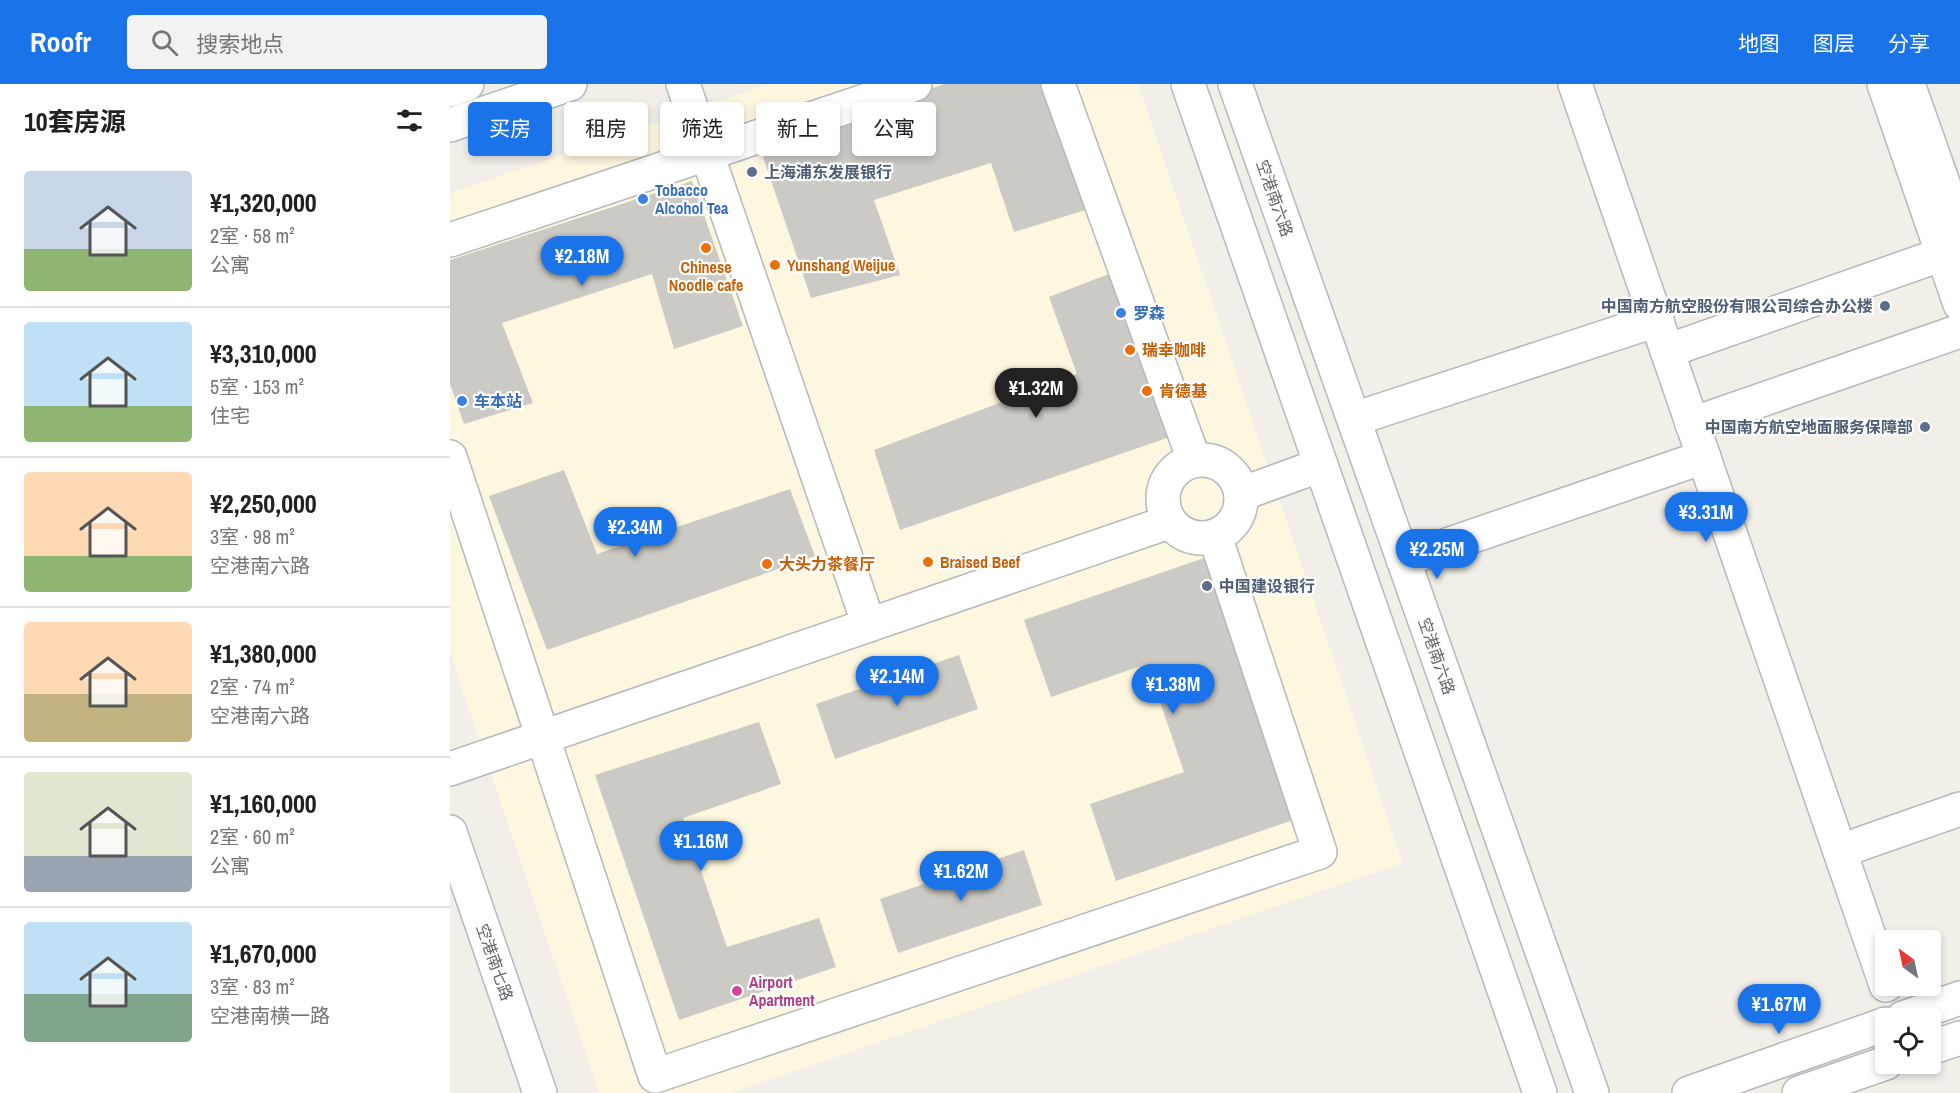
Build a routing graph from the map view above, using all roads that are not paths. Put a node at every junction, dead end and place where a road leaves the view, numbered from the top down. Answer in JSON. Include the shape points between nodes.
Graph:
{"nodes":[{"id":1,"x":467,"y":84,"type":"edge"},
{"id":2,"x":570,"y":84,"type":"edge"},
{"id":3,"x":683,"y":84,"type":"edge"},
{"id":4,"x":915,"y":84,"type":"edge"},
{"id":5,"x":1058,"y":84,"type":"edge"},
{"id":6,"x":1188,"y":84,"type":"edge"},
{"id":7,"x":1235,"y":84,"type":"edge"},
{"id":8,"x":1575,"y":84,"type":"edge"},
{"id":9,"x":1884,"y":84,"type":"edge"},
{"id":10,"x":1908,"y":84,"type":"edge"},
{"id":11,"x":450,"y":90,"type":"edge"},
{"id":12,"x":689,"y":102,"type":"edge"},
{"id":13,"x":450,"y":125,"type":"edge"},
{"id":14,"x":744,"y":141,"type":"edge"},
{"id":15,"x":700,"y":156,"type":"edge"},
{"id":16,"x":707,"y":156,"type":"edge"},
{"id":17,"x":450,"y":240,"type":"edge"},
{"id":18,"x":1954,"y":244,"type":"edge"},
{"id":19,"x":1960,"y":304,"type":"edge"},
{"id":20,"x":1657,"y":320,"type":"junction"},
{"id":21,"x":1960,"y":331,"type":"edge"},
{"id":22,"x":1667,"y":351,"type":"junction"},
{"id":23,"x":1353,"y":419,"type":"junction"},
{"id":24,"x":1692,"y":424,"type":"junction"},
{"id":25,"x":450,"y":457,"type":"edge"},
{"id":26,"x":1704,"y":457,"type":"junction"},
{"id":27,"x":1319,"y":459,"type":"junction"},
{"id":28,"x":1194,"y":460,"type":"junction"},
{"id":29,"x":1239,"y":488,"type":"junction"},
{"id":30,"x":1166,"y":512,"type":"junction"},
{"id":31,"x":1215,"y":536,"type":"junction"},
{"id":32,"x":1403,"y":560,"type":"junction"},
{"id":33,"x":865,"y":616,"type":"junction"},
{"id":34,"x":540,"y":729,"type":"junction"},
{"id":35,"x":450,"y":751,"type":"edge"},
{"id":36,"x":450,"y":769,"type":"edge"},
{"id":37,"x":1960,"y":809,"type":"edge"},
{"id":38,"x":450,"y":832,"type":"edge"},
{"id":39,"x":1840,"y":851,"type":"junction"},
{"id":40,"x":1875,"y":953,"type":"edge"},
{"id":41,"x":1960,"y":999,"type":"edge"},
{"id":42,"x":1933,"y":1008,"type":"edge"},
{"id":43,"x":1875,"y":1028,"type":"edge"},
{"id":44,"x":1960,"y":1038,"type":"edge"},
{"id":45,"x":1941,"y":1044,"type":"edge"},
{"id":46,"x":1875,"y":1067,"type":"edge"},
{"id":47,"x":540,"y":1093,"type":"edge"},
{"id":48,"x":1540,"y":1093,"type":"edge"},
{"id":49,"x":1592,"y":1093,"type":"edge"},
{"id":50,"x":1689,"y":1093,"type":"edge"},
{"id":51,"x":1798,"y":1093,"type":"edge"}],
"edges":[{"from":1,"to":11,"type":"street"},
{"from":2,"to":13,"type":"street"},
{"from":3,"to":12,"type":"street"},
{"from":4,"to":14,"type":"street"},
{"from":5,"to":28,"type":"street"},
{"from":6,"to":27,"type":"street"},
{"from":7,"to":23,"type":"street","name":"空港南六路"},
{"from":8,"to":20,"type":"street"},
{"from":9,"to":18,"type":"street"},
{"from":10,"to":18,"type":"street"},
{"from":15,"to":17,"type":"street"},
{"from":16,"to":33,"type":"street"},
{"from":18,"to":19,"type":"street"},
{"from":18,"to":22,"type":"street"},
{"from":20,"to":22,"type":"street"},
{"from":20,"to":23,"type":"street"},
{"from":21,"to":24,"type":"street"},
{"from":22,"to":24,"type":"street"},
{"from":23,"to":32,"type":"street","name":"空港南六路"},
{"from":24,"to":26,"type":"street"},
{"from":25,"to":34,"type":"street"},
{"from":26,"to":32,"type":"street"},
{"from":26,"to":39,"type":"street"},
{"from":27,"to":29,"type":"street"},
{"from":27,"to":48,"type":"street"},
{"from":28,"to":29,"type":"street","via":[[1220,464],[1230,471]]},
{"from":28,"to":30,"type":"street","via":[[1172,473],[1165,484],[1162,496]]},
{"from":29,"to":31,"type":"street","via":[[1240,507],[1235,519]]},
{"from":30,"to":31,"type":"street","via":[[1178,531],[1189,537]]},
{"from":30,"to":33,"type":"street"},
{"from":31,"to":34,"type":"street","via":[[1320,852],[655,1076]]},
{"from":32,"to":49,"type":"street","name":"空港南六路"},
{"from":33,"to":34,"type":"street"},
{"from":34,"to":35,"type":"street"},
{"from":34,"to":36,"type":"street"},
{"from":37,"to":39,"type":"street"},
{"from":38,"to":47,"type":"street","name":"空港南七路"},
{"from":39,"to":40,"type":"street"},
{"from":41,"to":42,"type":"street"},
{"from":43,"to":50,"type":"street"},
{"from":44,"to":45,"type":"street"},
{"from":46,"to":51,"type":"street"}]}
